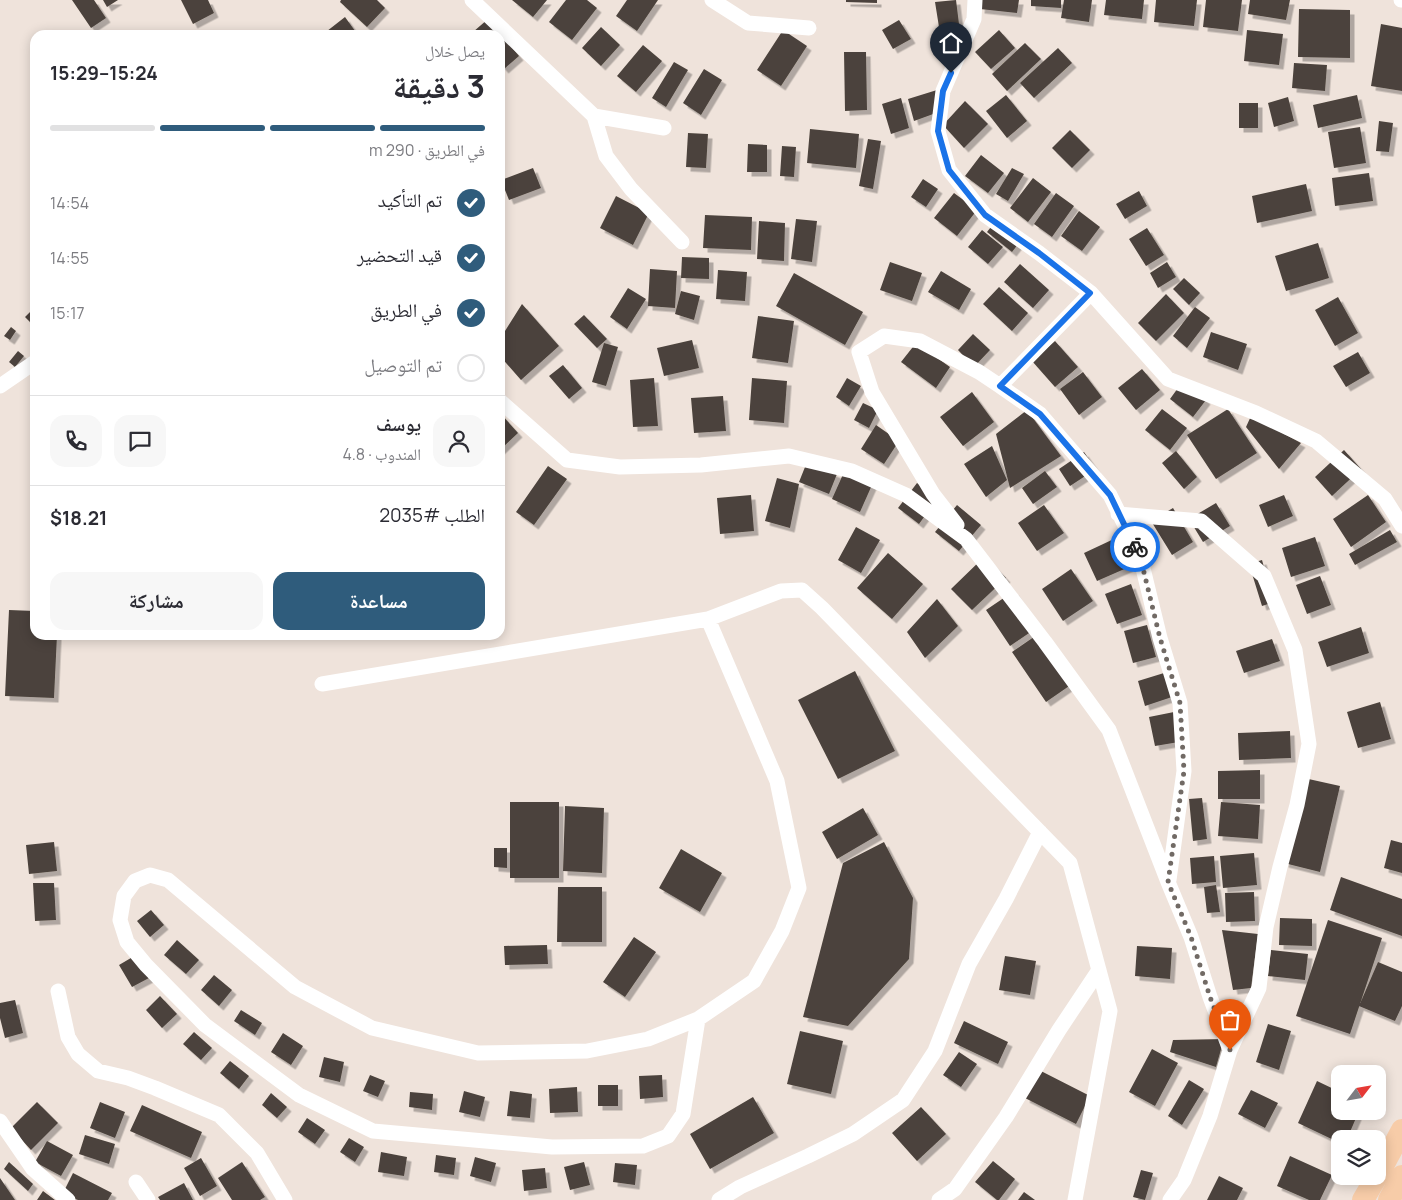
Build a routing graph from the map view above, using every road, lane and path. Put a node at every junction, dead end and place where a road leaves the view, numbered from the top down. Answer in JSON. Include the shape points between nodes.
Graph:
{"nodes":[{"id":1,"x":472,"y":0,"type":"edge"},
{"id":2,"x":712,"y":0,"type":"edge"},
{"id":3,"x":975,"y":0,"type":"edge"},
{"id":4,"x":808,"y":28,"type":"dead end"},
{"id":5,"x":504,"y":30,"type":"edge"},
{"id":6,"x":505,"y":31,"type":"edge"},
{"id":7,"x":594,"y":116,"type":"junction"},
{"id":8,"x":664,"y":128,"type":"dead end"},
{"id":9,"x":682,"y":242,"type":"dead end"},
{"id":10,"x":1090,"y":293,"type":"junction"},
{"id":11,"x":30,"y":365,"type":"edge"},
{"id":12,"x":0,"y":386,"type":"edge"},
{"id":13,"x":1000,"y":386,"type":"junction"},
{"id":14,"x":505,"y":405,"type":"edge"},
{"id":15,"x":1118,"y":514,"type":"junction"},
{"id":16,"x":1402,"y":526,"type":"edge"},
{"id":17,"x":966,"y":538,"type":"junction"},
{"id":18,"x":708,"y":619,"type":"junction"},
{"id":19,"x":322,"y":684,"type":"dead end"},
{"id":20,"x":1040,"y":832,"type":"junction"},
{"id":21,"x":1168,"y":882,"type":"junction"},
{"id":22,"x":1099,"y":970,"type":"junction"},
{"id":23,"x":58,"y":991,"type":"dead end"},
{"id":24,"x":698,"y":1019,"type":"junction"},
{"id":25,"x":1230,"y":1050,"type":"junction"},
{"id":26,"x":0,"y":1121,"type":"edge"},
{"id":27,"x":1402,"y":1130,"type":"edge"},
{"id":28,"x":1386,"y":1159,"type":"edge"},
{"id":29,"x":1402,"y":1176,"type":"edge"},
{"id":30,"x":136,"y":1182,"type":"dead end"},
{"id":31,"x":1371,"y":1185,"type":"edge"},
{"id":32,"x":68,"y":1200,"type":"edge"},
{"id":33,"x":148,"y":1200,"type":"edge"},
{"id":34,"x":285,"y":1200,"type":"edge"},
{"id":35,"x":719,"y":1200,"type":"edge"},
{"id":36,"x":939,"y":1200,"type":"edge"},
{"id":37,"x":1075,"y":1200,"type":"edge"},
{"id":38,"x":1170,"y":1200,"type":"edge"},
{"id":39,"x":1363,"y":1200,"type":"edge"},
{"id":40,"x":1389,"y":1200,"type":"edge"}],
"edges":[{"from":1,"to":5,"type":"street"},
{"from":2,"to":4,"type":"street","via":[[748,23]]},
{"from":3,"to":10,"type":"street","via":[[974,19],[943,91],[938,131],[949,170],[985,215]]},
{"from":6,"to":7,"type":"street"},
{"from":7,"to":8,"type":"street"},
{"from":7,"to":9,"type":"street","via":[[606,156],[631,189]]},
{"from":10,"to":13,"type":"street"},
{"from":10,"to":16,"type":"street","via":[[1168,379],[1316,440],[1385,498]]},
{"from":11,"to":12,"type":"street"},
{"from":13,"to":15,"type":"street","via":[[1040,414],[1110,495]]},
{"from":13,"to":17,"type":"street","via":[[920,340],[884,336],[859,352],[872,392],[933,494]]},
{"from":14,"to":17,"type":"street","via":[[567,460],[620,467],[701,466],[790,456],[852,471],[906,495]]},
{"from":15,"to":21,"type":"street","via":[[1140,556],[1180,703],[1184,771]]},
{"from":15,"to":25,"type":"street","via":[[1201,521],[1264,576],[1295,650],[1309,744],[1298,804],[1266,927],[1259,988]]},
{"from":17,"to":21,"type":"street","via":[[1109,730]]},
{"from":18,"to":19,"type":"street"},
{"from":18,"to":20,"type":"street","via":[[781,591],[802,590]]},
{"from":18,"to":24,"type":"street","via":[[777,781],[799,888],[782,931],[754,981]]},
{"from":20,"to":22,"type":"street","via":[[1070,863]]},
{"from":20,"to":35,"type":"street","via":[[969,964],[935,1051],[903,1100],[853,1134]]},
{"from":21,"to":25,"type":"street","via":[[1191,937]]},
{"from":22,"to":36,"type":"street","via":[[1006,1117],[955,1189]]},
{"from":22,"to":37,"type":"street","via":[[1110,1011]]},
{"from":23,"to":34,"type":"street","via":[[68,1037],[78,1054],[98,1071],[155,1088],[219,1116],[257,1152]]},
{"from":24,"to":24,"type":"street","via":[[648,1039],[587,1051],[478,1053],[372,1028],[295,987],[168,880],[150,875],[135,881],[124,896],[120,920],[127,942],[205,1025],[299,1095],[373,1131],[552,1147],[643,1146],[668,1136],[683,1114]]},
{"from":25,"to":38,"type":"street","via":[[1206,1125],[1184,1180]]},
{"from":26,"to":32,"type":"street","via":[[33,1169]]},
{"from":27,"to":28,"type":"highway"},
{"from":29,"to":40,"type":"highway"},
{"from":30,"to":33,"type":"street"},
{"from":31,"to":39,"type":"highway"}]}
